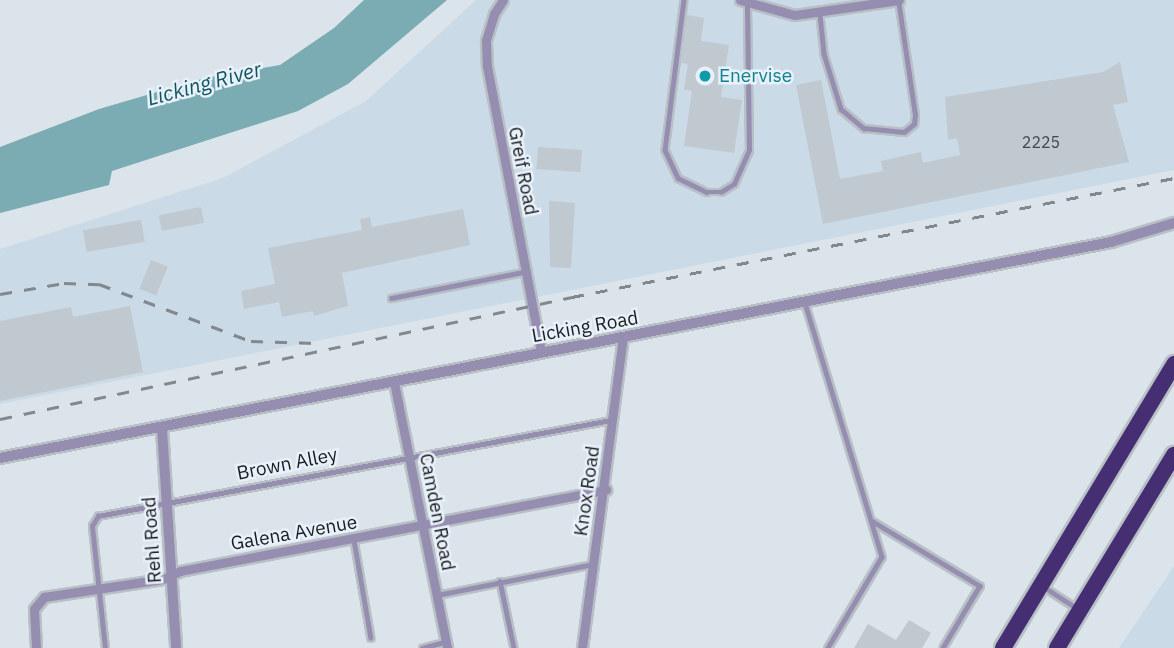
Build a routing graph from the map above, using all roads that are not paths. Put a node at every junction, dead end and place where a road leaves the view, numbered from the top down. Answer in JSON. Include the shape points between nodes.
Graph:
{"nodes":[{"id":1,"x":503,"y":0,"type":"edge"},
{"id":2,"x":684,"y":0,"type":"edge"},
{"id":3,"x":899,"y":0,"type":"edge"},
{"id":4,"x":744,"y":2,"type":"edge"},
{"id":5,"x":820,"y":15,"type":"junction"},
{"id":6,"x":1174,"y":223,"type":"edge"},
{"id":7,"x":525,"y":272,"type":"junction"},
{"id":8,"x":391,"y":298,"type":"dead end"},
{"id":9,"x":804,"y":302,"type":"junction"},
{"id":10,"x":623,"y":338,"type":"junction"},
{"id":11,"x":541,"y":352,"type":"junction"},
{"id":12,"x":1174,"y":365,"type":"edge"},
{"id":13,"x":394,"y":382,"type":"junction"},
{"id":14,"x":615,"y":419,"type":"junction"},
{"id":15,"x":162,"y":429,"type":"junction"},
{"id":16,"x":1174,"y":455,"type":"edge"},
{"id":17,"x":408,"y":456,"type":"junction"},
{"id":18,"x":0,"y":458,"type":"edge"},
{"id":19,"x":606,"y":490,"type":"junction"},
{"id":20,"x":167,"y":503,"type":"junction"},
{"id":21,"x":872,"y":521,"type":"junction"},
{"id":22,"x":422,"y":526,"type":"junction"},
{"id":23,"x":354,"y":540,"type":"junction"},
{"id":24,"x":595,"y":564,"type":"junction"},
{"id":25,"x":171,"y":575,"type":"junction"},
{"id":26,"x":500,"y":581,"type":"junction"},
{"id":27,"x":1041,"y":585,"type":"junction"},
{"id":28,"x":101,"y":589,"type":"junction"},
{"id":29,"x":436,"y":596,"type":"junction"},
{"id":30,"x":1080,"y":610,"type":"junction"},
{"id":31,"x":371,"y":638,"type":"dead end"},
{"id":32,"x":446,"y":645,"type":"edge"},
{"id":33,"x":36,"y":648,"type":"edge"},
{"id":34,"x":105,"y":648,"type":"edge"},
{"id":35,"x":176,"y":648,"type":"edge"},
{"id":36,"x":422,"y":648,"type":"edge"},
{"id":37,"x":514,"y":648,"type":"edge"},
{"id":38,"x":582,"y":648,"type":"edge"},
{"id":39,"x":828,"y":648,"type":"edge"},
{"id":40,"x":943,"y":648,"type":"edge"},
{"id":41,"x":1003,"y":648,"type":"edge"},
{"id":42,"x":1057,"y":648,"type":"edge"}],
"edges":[{"from":1,"to":7,"type":"street","name":"Greif Road","via":[[486,41],[486,66]]},
{"from":2,"to":4,"type":"lane","via":[[665,150],[678,178],[707,192],[722,192],[734,184],[748,150]]},
{"from":3,"to":5,"type":"street"},
{"from":3,"to":5,"type":"lane","via":[[915,115],[915,124],[904,132],[876,133],[841,109],[824,54]]},
{"from":4,"to":5,"type":"street","via":[[778,13]]},
{"from":6,"to":9,"type":"street","name":"Licking Road","via":[[1111,242]]},
{"from":7,"to":8,"type":"lane"},
{"from":7,"to":11,"type":"street","name":"Greif Road"},
{"from":9,"to":10,"type":"street","name":"Licking Road"},
{"from":9,"to":21,"type":"lane"},
{"from":10,"to":11,"type":"street","name":"Licking Road"},
{"from":10,"to":14,"type":"street","name":"Knox Road"},
{"from":11,"to":13,"type":"street","name":"Licking Road"},
{"from":12,"to":27,"type":"highway"},
{"from":13,"to":15,"type":"street","name":"Licking Road"},
{"from":13,"to":17,"type":"street","name":"Camden Road"},
{"from":14,"to":17,"type":"lane","name":"Brown Alley"},
{"from":14,"to":19,"type":"street","name":"Knox Road"},
{"from":15,"to":18,"type":"street","name":"Licking Road"},
{"from":15,"to":20,"type":"street","name":"Rehl Road"},
{"from":16,"to":30,"type":"highway"},
{"from":17,"to":20,"type":"lane","name":"Brown Alley"},
{"from":17,"to":22,"type":"street","name":"Camden Road"},
{"from":19,"to":22,"type":"street","name":"Galena Avenue"},
{"from":19,"to":24,"type":"street","name":"Knox Road"},
{"from":20,"to":25,"type":"street","name":"Rehl Road"},
{"from":20,"to":28,"type":"lane","name":"Brown Alley","via":[[94,519]]},
{"from":21,"to":39,"type":"lane","via":[[882,557]]},
{"from":21,"to":40,"type":"lane","via":[[980,586]]},
{"from":22,"to":23,"type":"street","name":"Galena Avenue"},
{"from":22,"to":29,"type":"street","name":"Camden Road"},
{"from":23,"to":25,"type":"street","name":"Galena Avenue"},
{"from":23,"to":31,"type":"lane"},
{"from":24,"to":26,"type":"lane"},
{"from":24,"to":38,"type":"street","name":"Knox Road"},
{"from":25,"to":28,"type":"street","name":"Galena Avenue"},
{"from":25,"to":35,"type":"street","name":"Rehl Road"},
{"from":26,"to":29,"type":"lane"},
{"from":26,"to":37,"type":"lane"},
{"from":27,"to":30,"type":"lane"},
{"from":27,"to":41,"type":"highway"},
{"from":28,"to":33,"type":"street","name":"Galena Avenue","via":[[38,600],[33,620]]},
{"from":28,"to":34,"type":"lane","name":"Brown Alley"},
{"from":29,"to":32,"type":"street","name":"Camden Road"},
{"from":30,"to":42,"type":"highway"},
{"from":32,"to":36,"type":"lane"}]}
